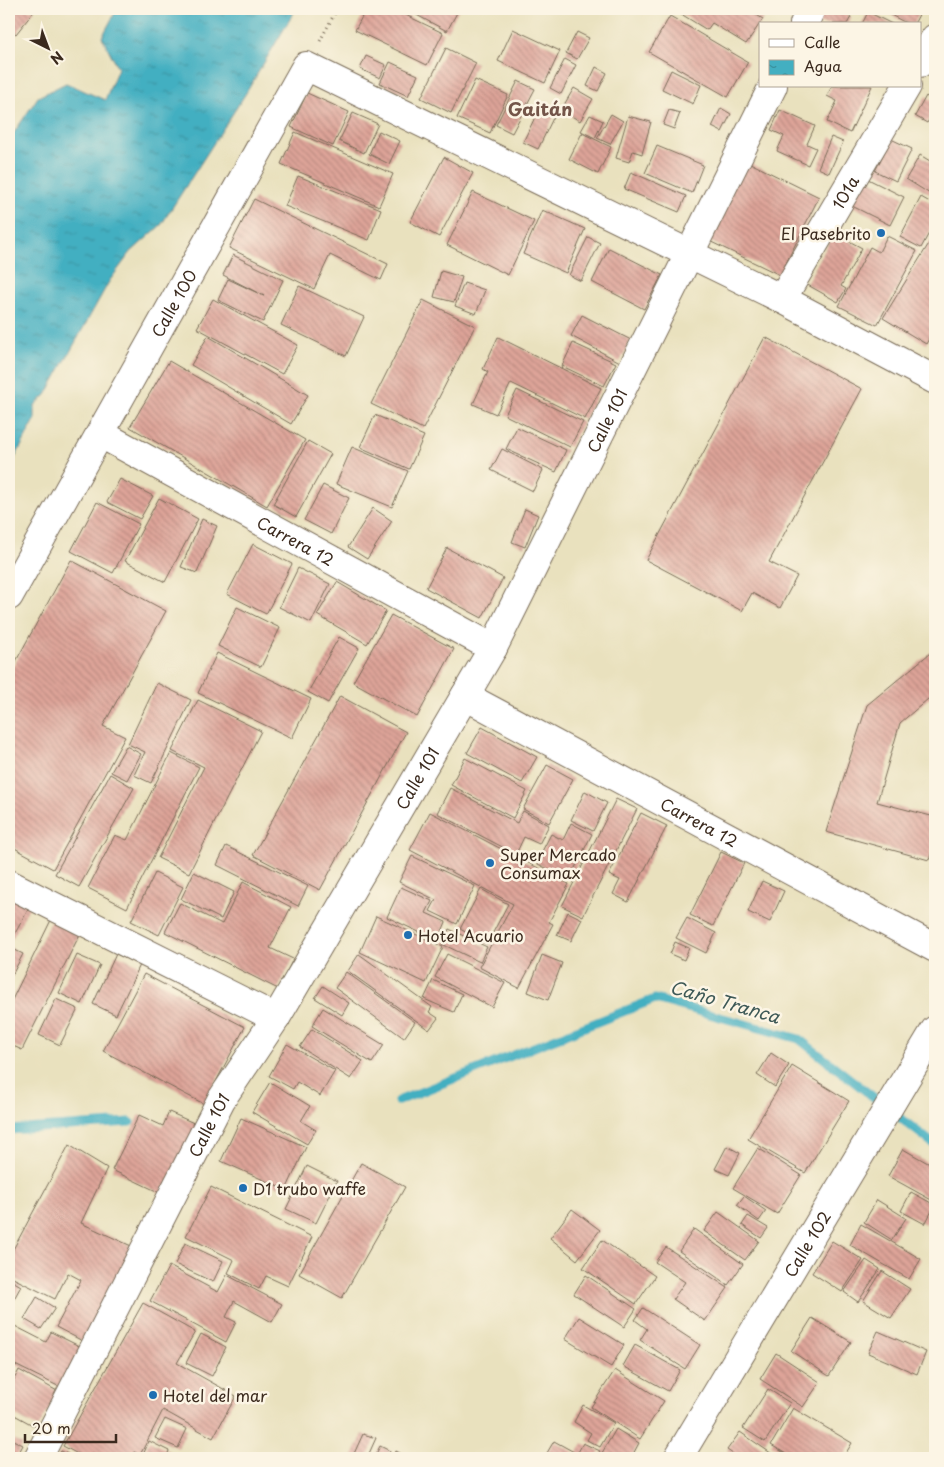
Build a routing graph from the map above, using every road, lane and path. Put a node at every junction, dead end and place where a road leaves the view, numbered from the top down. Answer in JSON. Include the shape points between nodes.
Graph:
{"nodes":[{"id":1,"x":337,"y":9,"type":"edge"},
{"id":2,"x":811,"y":9,"type":"edge"},
{"id":3,"x":805,"y":22,"type":"edge"},
{"id":4,"x":935,"y":38,"type":"edge"},
{"id":5,"x":922,"y":60,"type":"edge"},
{"id":6,"x":306,"y":66,"type":"junction"},
{"id":7,"x":772,"y":88,"type":"edge"},
{"id":8,"x":906,"y":88,"type":"edge"},
{"id":9,"x":690,"y":255,"type":"junction"},
{"id":10,"x":782,"y":299,"type":"junction"},
{"id":11,"x":935,"y":380,"type":"edge"},
{"id":12,"x":101,"y":434,"type":"junction"},
{"id":13,"x":9,"y":596,"type":"edge"},
{"id":14,"x":493,"y":648,"type":"junction"},
{"id":15,"x":464,"y":696,"type":"junction"},
{"id":16,"x":9,"y":884,"type":"edge"},
{"id":17,"x":935,"y":948,"type":"edge"},
{"id":18,"x":276,"y":1018,"type":"junction"},
{"id":19,"x":935,"y":1030,"type":"edge"},
{"id":20,"x":38,"y":1458,"type":"edge"},
{"id":21,"x":678,"y":1458,"type":"edge"}],
"edges":[{"from":1,"to":6,"type":"path"},
{"from":2,"to":3,"type":"street"},
{"from":4,"to":5,"type":"street"},
{"from":6,"to":9,"type":"street"},
{"from":6,"to":12,"type":"street","name":"Calle 100"},
{"from":7,"to":9,"type":"street","name":"Calle 101"},
{"from":8,"to":10,"type":"street","name":"101a"},
{"from":9,"to":10,"type":"street"},
{"from":9,"to":14,"type":"street","name":"Calle 101"},
{"from":10,"to":11,"type":"street"},
{"from":12,"to":13,"type":"street","name":"Calle 100"},
{"from":12,"to":14,"type":"street","name":"Carrera 12"},
{"from":14,"to":15,"type":"street","name":"Calle 101"},
{"from":15,"to":17,"type":"street","name":"Carrera 12"},
{"from":15,"to":18,"type":"street","name":"Calle 101"},
{"from":16,"to":18,"type":"street"},
{"from":18,"to":20,"type":"street","name":"Calle 101","via":[[222,1100]]},
{"from":19,"to":21,"type":"street","name":"Calle 102"}]}
